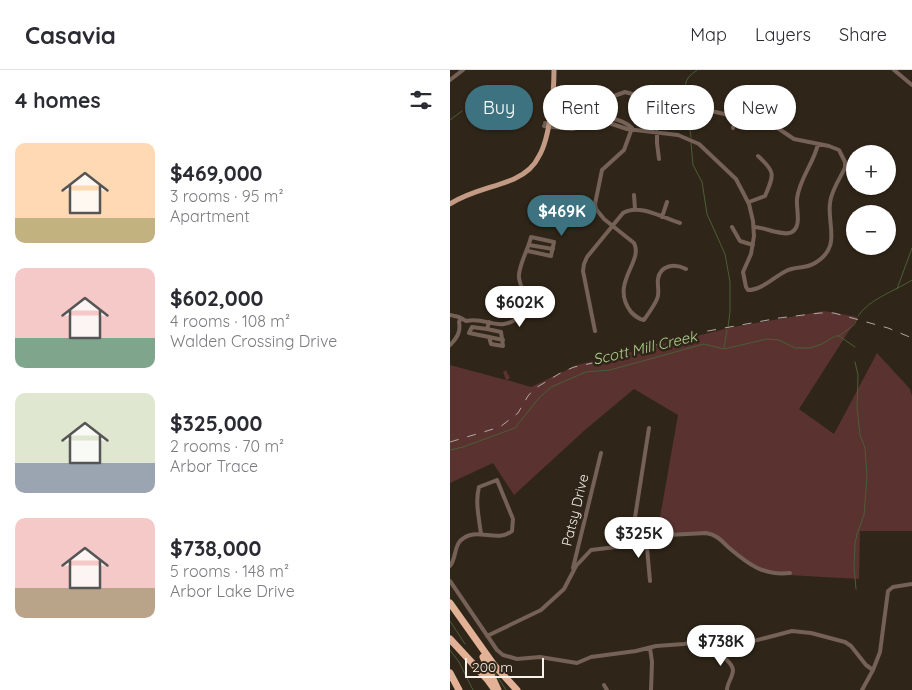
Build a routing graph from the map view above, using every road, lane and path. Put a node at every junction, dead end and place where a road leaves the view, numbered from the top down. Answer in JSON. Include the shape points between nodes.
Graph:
{"nodes":[{"id":1,"x":463,"y":70,"type":"edge"},
{"id":2,"x":554,"y":70,"type":"edge"},
{"id":3,"x":894,"y":70,"type":"edge"},
{"id":4,"x":450,"y":80,"type":"edge"},
{"id":5,"x":552,"y":85,"type":"edge"},
{"id":6,"x":912,"y":85,"type":"edge"},
{"id":7,"x":545,"y":130,"type":"edge"},
{"id":8,"x":631,"y":130,"type":"edge"},
{"id":9,"x":644,"y":130,"type":"edge"},
{"id":10,"x":781,"y":130,"type":"edge"},
{"id":11,"x":657,"y":132,"type":"junction"},
{"id":12,"x":818,"y":144,"type":"junction"},
{"id":13,"x":758,"y":156,"type":"dead end"},
{"id":14,"x":659,"y":159,"type":"dead end"},
{"id":15,"x":634,"y":195,"type":"dead end"},
{"id":16,"x":667,"y":202,"type":"dead end"},
{"id":17,"x":749,"y":202,"type":"junction"},
{"id":18,"x":450,"y":204,"type":"edge"},
{"id":19,"x":635,"y":209,"type":"junction"},
{"id":20,"x":662,"y":217,"type":"junction"},
{"id":21,"x":680,"y":223,"type":"dead end"},
{"id":22,"x":612,"y":226,"type":"junction"},
{"id":23,"x":732,"y":227,"type":"dead end"},
{"id":24,"x":754,"y":227,"type":"junction"},
{"id":25,"x":529,"y":244,"type":"junction"},
{"id":26,"x":753,"y":245,"type":"junction"},
{"id":27,"x":553,"y":249,"type":"junction"},
{"id":28,"x":528,"y":251,"type":"junction"},
{"id":29,"x":686,"y":269,"type":"dead end"},
{"id":30,"x":450,"y":315,"type":"edge"},
{"id":31,"x":460,"y":319,"type":"junction"},
{"id":32,"x":466,"y":321,"type":"junction"},
{"id":33,"x":489,"y":322,"type":"junction"},
{"id":34,"x":461,"y":329,"type":"junction"},
{"id":35,"x":487,"y":329,"type":"junction"},
{"id":36,"x":595,"y":331,"type":"dead end"},
{"id":37,"x":450,"y":345,"type":"edge"},
{"id":38,"x":649,"y":428,"type":"dead end"},
{"id":39,"x":601,"y":453,"type":"dead end"},
{"id":40,"x":481,"y":534,"type":"junction"},
{"id":41,"x":646,"y":537,"type":"junction"},
{"id":42,"x":631,"y":543,"type":"junction"},
{"id":43,"x":450,"y":566,"type":"edge"},
{"id":44,"x":572,"y":572,"type":"junction"},
{"id":45,"x":790,"y":573,"type":"dead end"},
{"id":46,"x":650,"y":580,"type":"dead end"},
{"id":47,"x":450,"y":581,"type":"edge"},
{"id":48,"x":912,"y":584,"type":"edge"},
{"id":49,"x":450,"y":603,"type":"edge"},
{"id":50,"x":468,"y":630,"type":"junction"},
{"id":51,"x":487,"y":636,"type":"junction"},
{"id":52,"x":450,"y":639,"type":"edge"},
{"id":53,"x":720,"y":640,"type":"junction"},
{"id":54,"x":650,"y":648,"type":"junction"},
{"id":55,"x":873,"y":670,"type":"junction"},
{"id":56,"x":450,"y":673,"type":"edge"},
{"id":57,"x":604,"y":685,"type":"dead end"},
{"id":58,"x":459,"y":690,"type":"edge"},
{"id":59,"x":496,"y":690,"type":"edge"},
{"id":60,"x":517,"y":690,"type":"edge"},
{"id":61,"x":608,"y":690,"type":"edge"},
{"id":62,"x":651,"y":690,"type":"edge"},
{"id":63,"x":728,"y":690,"type":"edge"},
{"id":64,"x":862,"y":690,"type":"edge"}],
"edges":[{"from":1,"to":4,"type":"street"},
{"from":2,"to":5,"type":"main road"},
{"from":3,"to":6,"type":"street"},
{"from":7,"to":18,"type":"main road","via":[[534,160],[526,168],[506,181]]},
{"from":8,"to":22,"type":"street","via":[[624,150],[602,170],[595,204],[600,215]]},
{"from":9,"to":11,"type":"street"},
{"from":10,"to":12,"type":"street","via":[[794,139]]},
{"from":11,"to":14,"type":"street"},
{"from":11,"to":17,"type":"street","via":[[685,137],[699,144],[736,179]]},
{"from":12,"to":24,"type":"street","via":[[799,192],[796,229],[783,234]]},
{"from":12,"to":26,"type":"street","via":[[839,150],[845,162],[830,202],[832,232],[825,254],[809,266],[789,269],[748,290],[743,272]]},
{"from":13,"to":17,"type":"street","via":[[771,168],[772,176],[765,196]]},
{"from":15,"to":19,"type":"street"},
{"from":16,"to":20,"type":"street"},
{"from":17,"to":24,"type":"street"},
{"from":19,"to":20,"type":"street"},
{"from":19,"to":22,"type":"street","via":[[623,214]]},
{"from":20,"to":21,"type":"street"},
{"from":22,"to":29,"type":"street","via":[[634,243],[637,250],[624,289],[627,307],[637,318],[644,320],[657,299],[660,273],[670,265]]},
{"from":22,"to":36,"type":"street","via":[[587,257],[583,270]]},
{"from":23,"to":26,"type":"street","via":[[740,241]]},
{"from":24,"to":26,"type":"street"},
{"from":25,"to":27,"type":"street"},
{"from":25,"to":27,"type":"street","via":[[531,237],[553,241]]},
{"from":25,"to":28,"type":"street"},
{"from":27,"to":28,"type":"street","via":[[551,256]]},
{"from":28,"to":33,"type":"street","via":[[523,257],[519,276],[525,298],[521,315],[505,324]]},
{"from":30,"to":31,"type":"street"},
{"from":31,"to":32,"type":"street"},
{"from":31,"to":34,"type":"street"},
{"from":32,"to":33,"type":"street"},
{"from":32,"to":34,"type":"street"},
{"from":33,"to":35,"type":"street"},
{"from":34,"to":37,"type":"street"},
{"from":35,"to":35,"type":"street","via":[[501,332],[503,346],[491,344],[489,337],[469,333],[472,328]]},
{"from":38,"to":42,"type":"street"},
{"from":39,"to":44,"type":"street","name":"Patsy Drive"},
{"from":40,"to":40,"type":"street","via":[[501,537],[512,531],[513,519],[497,480],[479,487],[477,504]]},
{"from":40,"to":43,"type":"street","via":[[460,542]]},
{"from":41,"to":42,"type":"street"},
{"from":41,"to":45,"type":"street","via":[[714,535],[760,570]]},
{"from":41,"to":46,"type":"street"},
{"from":42,"to":44,"type":"street","via":[[591,550]]},
{"from":44,"to":51,"type":"street","via":[[564,589],[541,610]]},
{"from":47,"to":51,"type":"street"},
{"from":48,"to":55,"type":"street","via":[[888,591],[882,646]]},
{"from":49,"to":50,"type":"highway"},
{"from":50,"to":59,"type":"highway","via":[[488,665]]},
{"from":50,"to":60,"type":"highway","via":[[494,666]]},
{"from":51,"to":54,"type":"street","via":[[503,655],[518,659],[540,657],[577,663],[591,657]]},
{"from":52,"to":59,"type":"highway"},
{"from":53,"to":54,"type":"street"},
{"from":53,"to":55,"type":"street","via":[[746,643],[792,631],[811,633],[845,642]]},
{"from":53,"to":63,"type":"street","via":[[722,652],[733,669]]},
{"from":54,"to":62,"type":"street"},
{"from":55,"to":64,"type":"street"},
{"from":56,"to":58,"type":"highway"},
{"from":57,"to":61,"type":"street"}]}
